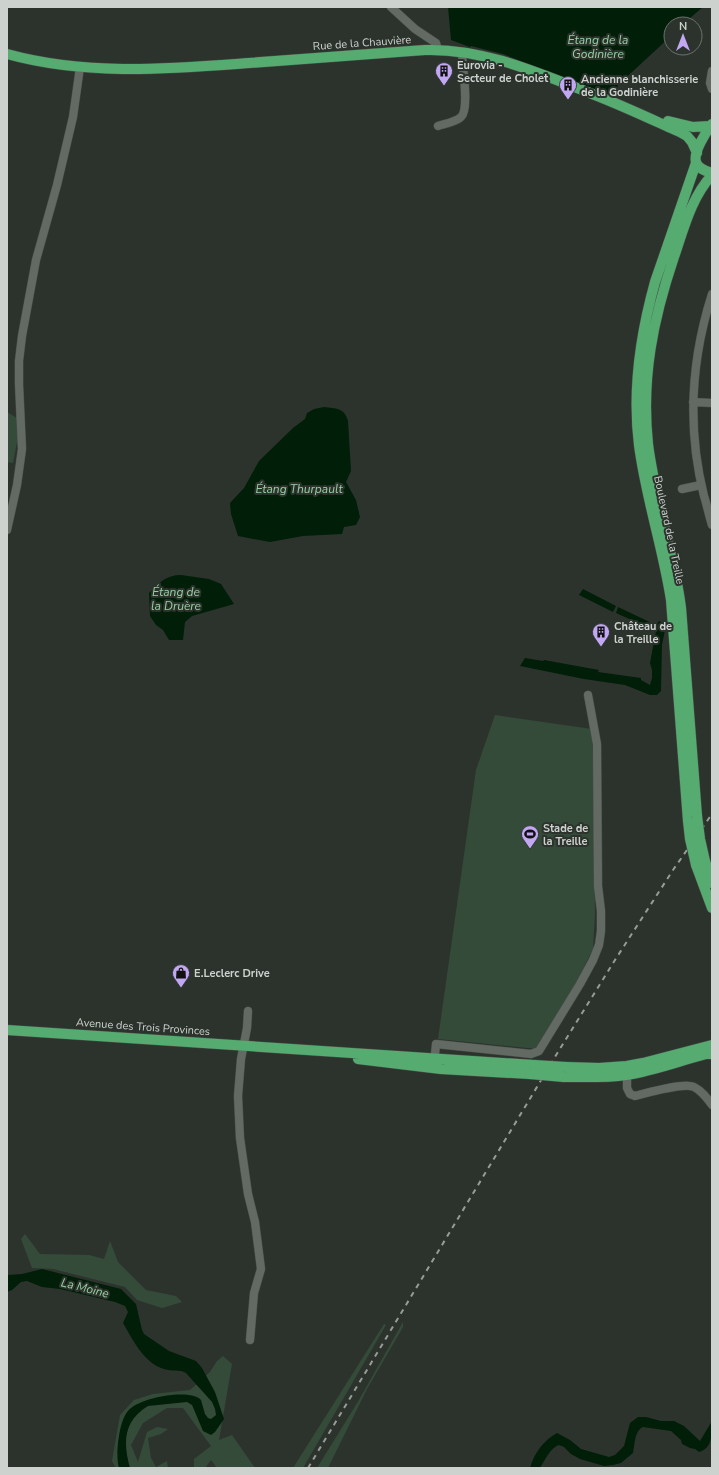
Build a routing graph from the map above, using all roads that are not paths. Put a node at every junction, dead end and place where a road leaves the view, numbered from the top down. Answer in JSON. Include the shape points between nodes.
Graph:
{"nodes":[{"id":1,"x":391,"y":7,"type":"edge"},
{"id":2,"x":438,"y":50,"type":"junction"},
{"id":3,"x":462,"y":52,"type":"junction"},
{"id":4,"x":7,"y":54,"type":"edge"},
{"id":5,"x":80,"y":67,"type":"junction"},
{"id":6,"x":712,"y":71,"type":"edge"},
{"id":7,"x":712,"y":89,"type":"edge"},
{"id":8,"x":635,"y":112,"type":"junction"},
{"id":9,"x":711,"y":125,"type":"edge"},
{"id":10,"x":438,"y":126,"type":"dead end"},
{"id":11,"x":697,"y":158,"type":"junction"},
{"id":12,"x":712,"y":174,"type":"edge"},
{"id":13,"x":712,"y":294,"type":"edge"},
{"id":14,"x":692,"y":402,"type":"junction"},
{"id":15,"x":712,"y":403,"type":"edge"},
{"id":16,"x":701,"y":485,"type":"junction"},
{"id":17,"x":682,"y":489,"type":"dead end"},
{"id":18,"x":712,"y":525,"type":"edge"},
{"id":19,"x":7,"y":530,"type":"edge"},
{"id":20,"x":588,"y":695,"type":"dead end"},
{"id":21,"x":693,"y":819,"type":"junction"},
{"id":22,"x":701,"y":863,"type":"junction"},
{"id":23,"x":712,"y":883,"type":"edge"},
{"id":24,"x":712,"y":908,"type":"edge"},
{"id":25,"x":248,"y":1011,"type":"dead end"},
{"id":26,"x":7,"y":1030,"type":"edge"},
{"id":27,"x":712,"y":1045,"type":"edge"},
{"id":28,"x":244,"y":1046,"type":"junction"},
{"id":29,"x":277,"y":1048,"type":"junction"},
{"id":30,"x":712,"y":1054,"type":"edge"},
{"id":31,"x":434,"y":1058,"type":"junction"},
{"id":32,"x":441,"y":1069,"type":"junction"},
{"id":33,"x":565,"y":1072,"type":"junction"},
{"id":34,"x":626,"y":1075,"type":"junction"},
{"id":35,"x":712,"y":1105,"type":"edge"},
{"id":36,"x":250,"y":1340,"type":"dead end"}],
"edges":[{"from":1,"to":2,"type":"street","via":[[415,29],[436,43]]},
{"from":2,"to":3,"type":"main road","name":"Rue de la Chauvière"},
{"from":2,"to":5,"type":"main road","name":"Rue de la Chauvière","via":[[147,70]]},
{"from":3,"to":8,"type":"main road","name":"Rue de la Chauvière","via":[[523,68]]},
{"from":3,"to":10,"type":"street","via":[[466,112],[461,118]]},
{"from":4,"to":5,"type":"main road","name":"Rue de la Chauvière"},
{"from":5,"to":19,"type":"street","via":[[73,117],[36,260],[22,336],[19,361],[22,449]]},
{"from":6,"to":7,"type":"street"},
{"from":8,"to":9,"type":"main road","name":"Rue de la Chauvière","via":[[693,127]]},
{"from":8,"to":11,"type":"main road","name":"Rue de la Chauvière","via":[[687,136],[692,142]]},
{"from":9,"to":11,"type":"main road","name":"Boulevard de la Treille"},
{"from":11,"to":12,"type":"main road","via":[[703,170]]},
{"from":11,"to":21,"type":"main road","name":"Boulevard de la Treille","via":[[655,282],[640,346],[637,392],[642,466],[671,600]]},
{"from":12,"to":21,"type":"main road","name":"Boulevard de la Treille","via":[[695,198],[662,293],[650,344],[646,401],[648,444],[677,576],[681,608]]},
{"from":13,"to":14,"type":"street","via":[[702,329]]},
{"from":14,"to":15,"type":"street"},
{"from":14,"to":16,"type":"street"},
{"from":16,"to":17,"type":"street"},
{"from":16,"to":18,"type":"street"},
{"from":20,"to":31,"type":"street","via":[[597,744],[598,886],[601,926],[599,945],[593,960],[539,1051],[531,1054],[436,1044]]},
{"from":21,"to":22,"type":"main road","name":"Boulevard de la Treille","bridge":true,"via":[[692,845]]},
{"from":22,"to":23,"type":"main road","name":"Boulevard de la Treille"},
{"from":22,"to":24,"type":"main road","name":"Boulevard de la Treille"},
{"from":25,"to":28,"type":"street"},
{"from":26,"to":28,"type":"main road","name":"Avenue des Trois Provinces"},
{"from":27,"to":33,"type":"main road","via":[[627,1066]]},
{"from":28,"to":29,"type":"main road","name":"Avenue des Trois Provinces"},
{"from":28,"to":36,"type":"street","via":[[238,1096],[240,1138],[261,1269],[254,1293]]},
{"from":29,"to":31,"type":"main road","name":"Avenue des Trois Provinces"},
{"from":29,"to":32,"type":"main road","name":"Avenue des Trois Provinces"},
{"from":30,"to":34,"type":"main road"},
{"from":31,"to":32,"type":"street","via":[[434,1064]]},
{"from":31,"to":33,"type":"main road","name":"Avenue des Trois Provinces","bridge":true,"via":[[534,1065]]},
{"from":32,"to":33,"type":"main road","name":"Avenue des Trois Provinces","bridge":true,"via":[[530,1074]]},
{"from":33,"to":34,"type":"main road","via":[[603,1077]]},
{"from":34,"to":35,"type":"street","via":[[627,1088],[630,1094],[635,1096],[685,1085],[693,1086],[704,1094]]}]}
